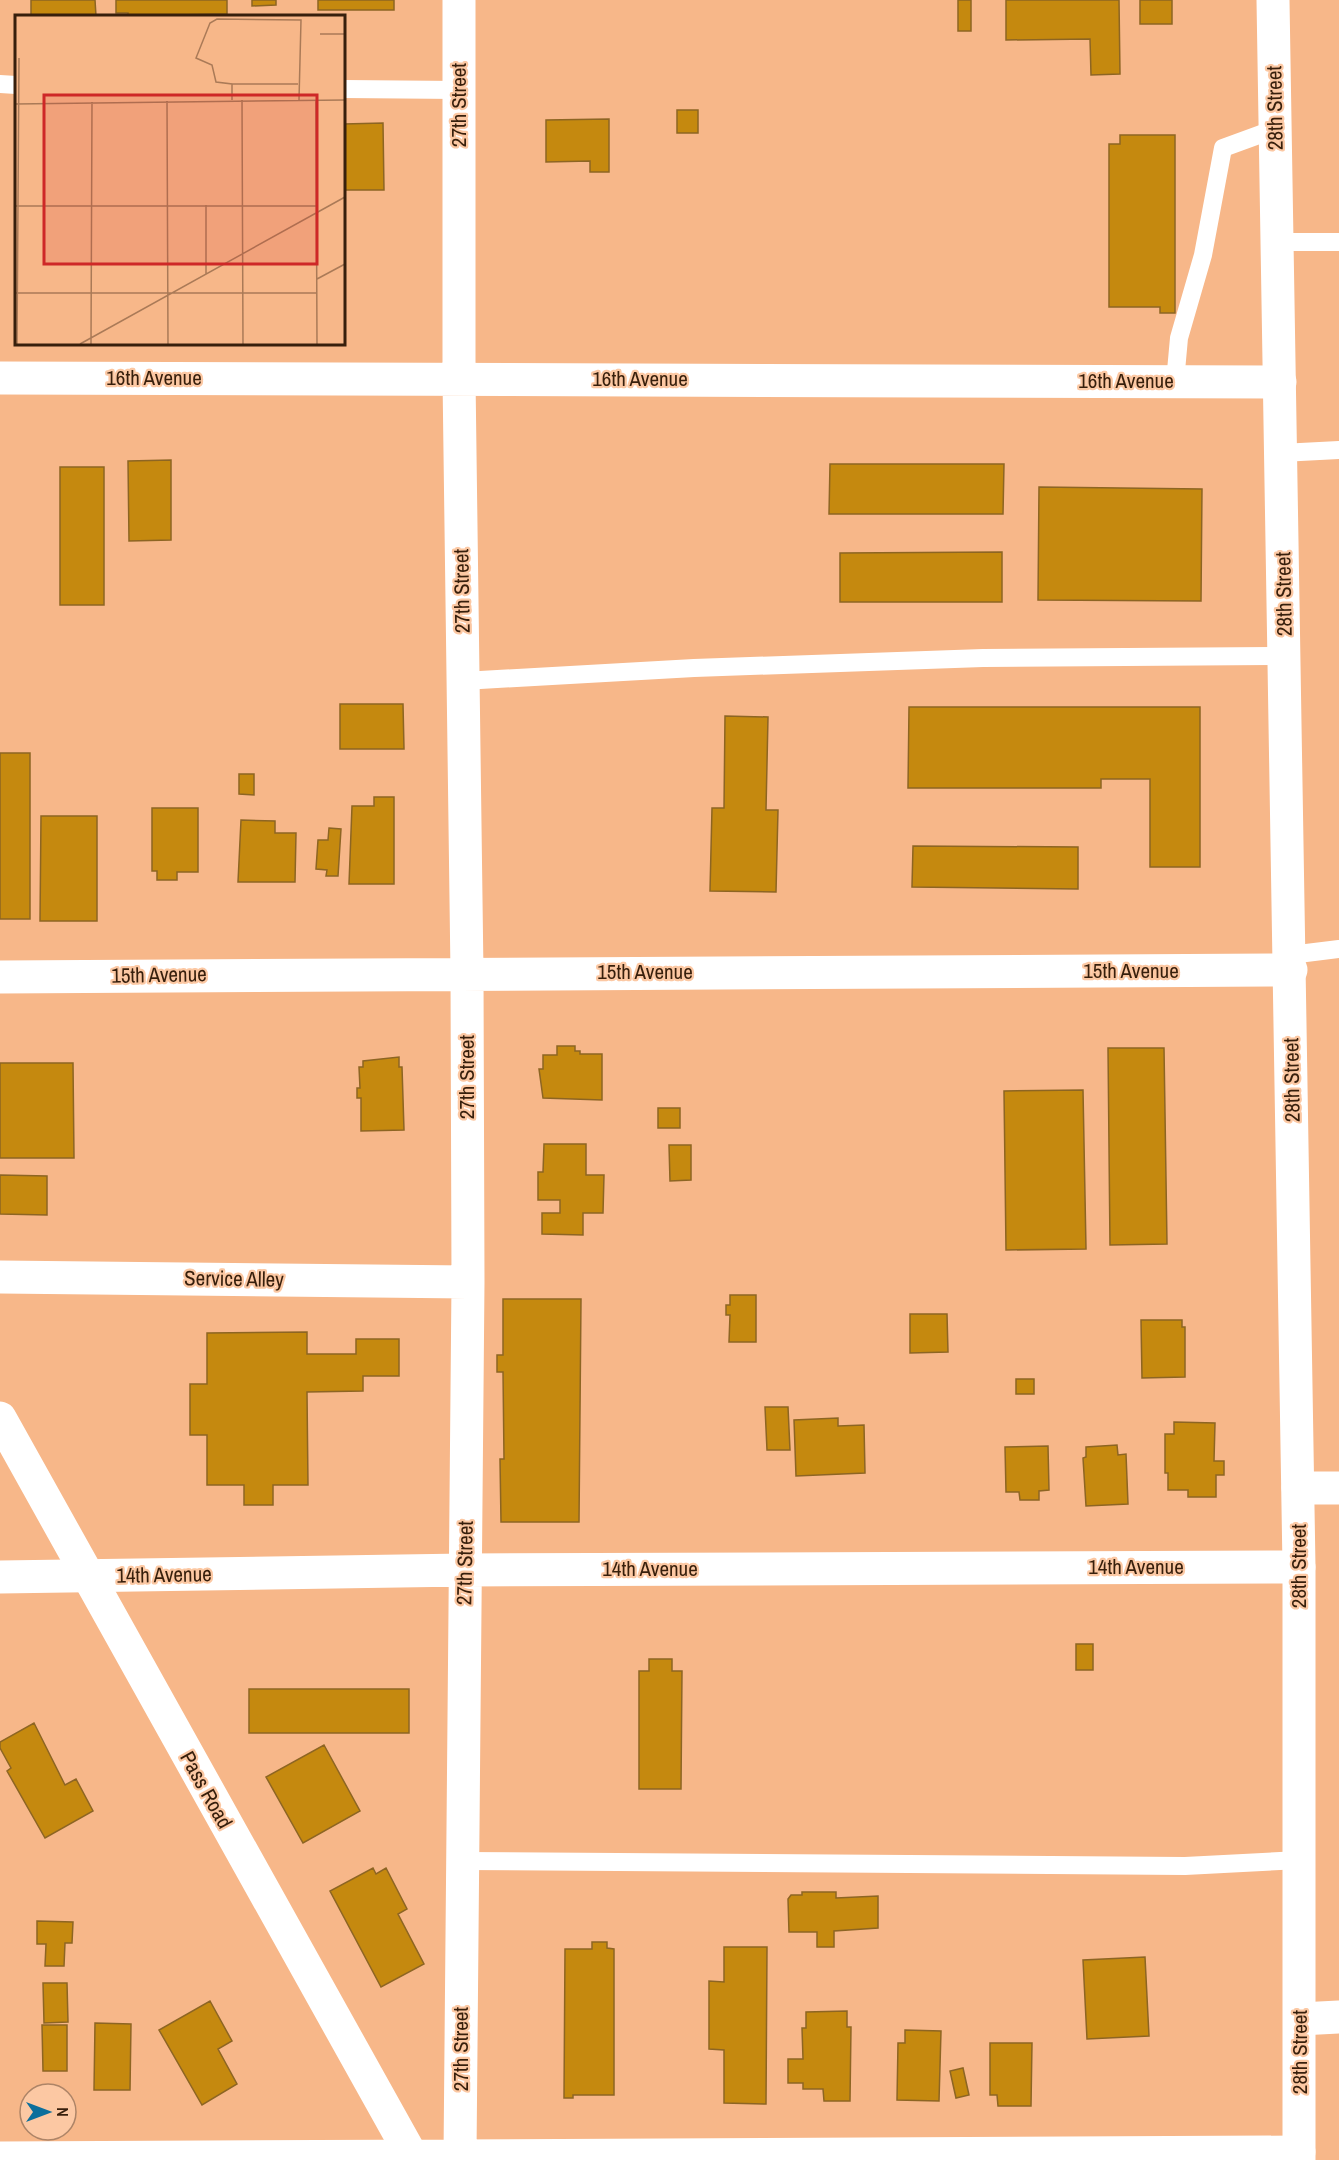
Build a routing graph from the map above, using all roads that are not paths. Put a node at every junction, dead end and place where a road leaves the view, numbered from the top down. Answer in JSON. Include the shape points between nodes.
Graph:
{"nodes":[{"id":1,"x":459,"y":0,"type":"edge"},
{"id":2,"x":1273,"y":0,"type":"edge"},
{"id":3,"x":0,"y":84,"type":"edge"},
{"id":4,"x":15,"y":85,"type":"edge"},
{"id":5,"x":345,"y":88,"type":"edge"},
{"id":6,"x":459,"y":90,"type":"junction"},
{"id":7,"x":1275,"y":129,"type":"junction"},
{"id":8,"x":1278,"y":242,"type":"junction"},
{"id":9,"x":1339,"y":242,"type":"edge"},
{"id":10,"x":0,"y":378,"type":"edge"},
{"id":11,"x":459,"y":378,"type":"junction"},
{"id":12,"x":1175,"y":382,"type":"junction"},
{"id":13,"x":1280,"y":382,"type":"junction"},
{"id":14,"x":1339,"y":450,"type":"edge"},
{"id":15,"x":1281,"y":453,"type":"junction"},
{"id":16,"x":1285,"y":656,"type":"junction"},
{"id":17,"x":463,"y":681,"type":"junction"},
{"id":18,"x":1339,"y":949,"type":"edge"},
{"id":19,"x":1291,"y":962,"type":"junction"},
{"id":20,"x":467,"y":973,"type":"junction"},
{"id":21,"x":0,"y":977,"type":"edge"},
{"id":22,"x":0,"y":1277,"type":"edge"},
{"id":23,"x":468,"y":1282,"type":"junction"},
{"id":24,"x":0,"y":1418,"type":"edge"},
{"id":25,"x":1298,"y":1488,"type":"junction"},
{"id":26,"x":1339,"y":1488,"type":"edge"},
{"id":27,"x":1299,"y":1567,"type":"junction"},
{"id":28,"x":465,"y":1570,"type":"junction"},
{"id":29,"x":0,"y":1576,"type":"edge"},
{"id":30,"x":87,"y":1577,"type":"junction"},
{"id":31,"x":1300,"y":1860,"type":"junction"},
{"id":32,"x":462,"y":1861,"type":"junction"},
{"id":33,"x":1339,"y":2017,"type":"edge"},
{"id":34,"x":1300,"y":2019,"type":"junction"},
{"id":35,"x":460,"y":2155,"type":"junction"},
{"id":36,"x":1299,"y":2156,"type":"edge"},
{"id":37,"x":412,"y":2157,"type":"edge"},
{"id":38,"x":0,"y":2158,"type":"edge"}],
"edges":[{"from":1,"to":6,"type":"street","name":"27th Street"},
{"from":2,"to":7,"type":"street","name":"28th Street"},
{"from":3,"to":4,"type":"lane"},
{"from":5,"to":6,"type":"lane"},
{"from":6,"to":11,"type":"street","name":"27th Street"},
{"from":7,"to":8,"type":"street","name":"28th Street"},
{"from":7,"to":12,"type":"lane","via":[[1223,148],[1203,255],[1179,338]]},
{"from":8,"to":9,"type":"lane"},
{"from":8,"to":13,"type":"street","name":"28th Street"},
{"from":10,"to":11,"type":"street","name":"16th Avenue"},
{"from":11,"to":12,"type":"street","name":"16th Avenue"},
{"from":11,"to":17,"type":"street","name":"27th Street"},
{"from":12,"to":13,"type":"street","name":"16th Avenue"},
{"from":13,"to":15,"type":"street","name":"28th Street"},
{"from":14,"to":15,"type":"lane"},
{"from":15,"to":16,"type":"street","name":"28th Street"},
{"from":16,"to":17,"type":"lane","via":[[983,658]]},
{"from":16,"to":19,"type":"street","name":"28th Street"},
{"from":17,"to":20,"type":"street","name":"27th Street"},
{"from":18,"to":19,"type":"lane"},
{"from":19,"to":20,"type":"street","name":"15th Avenue"},
{"from":19,"to":25,"type":"street","name":"28th Street"},
{"from":20,"to":21,"type":"street","name":"15th Avenue"},
{"from":20,"to":23,"type":"street","name":"27th Street"},
{"from":22,"to":23,"type":"street","name":"Service Alley"},
{"from":23,"to":28,"type":"street","name":"27th Street"},
{"from":24,"to":30,"type":"street","name":"Pass Road"},
{"from":25,"to":26,"type":"street"},
{"from":25,"to":27,"type":"street","name":"28th Street"},
{"from":27,"to":28,"type":"street","name":"14th Avenue"},
{"from":27,"to":31,"type":"street","name":"28th Street"},
{"from":28,"to":30,"type":"street","name":"14th Avenue"},
{"from":28,"to":32,"type":"street","name":"27th Street"},
{"from":29,"to":30,"type":"street","name":"14th Avenue"},
{"from":30,"to":37,"type":"street","name":"Pass Road"},
{"from":31,"to":32,"type":"lane","via":[[1185,1866]]},
{"from":31,"to":34,"type":"street","name":"28th Street"},
{"from":32,"to":35,"type":"street","name":"27th Street"},
{"from":33,"to":34,"type":"street"},
{"from":34,"to":36,"type":"street","name":"28th Street"},
{"from":35,"to":36,"type":"street"},
{"from":35,"to":37,"type":"street"},
{"from":37,"to":38,"type":"street"}]}
